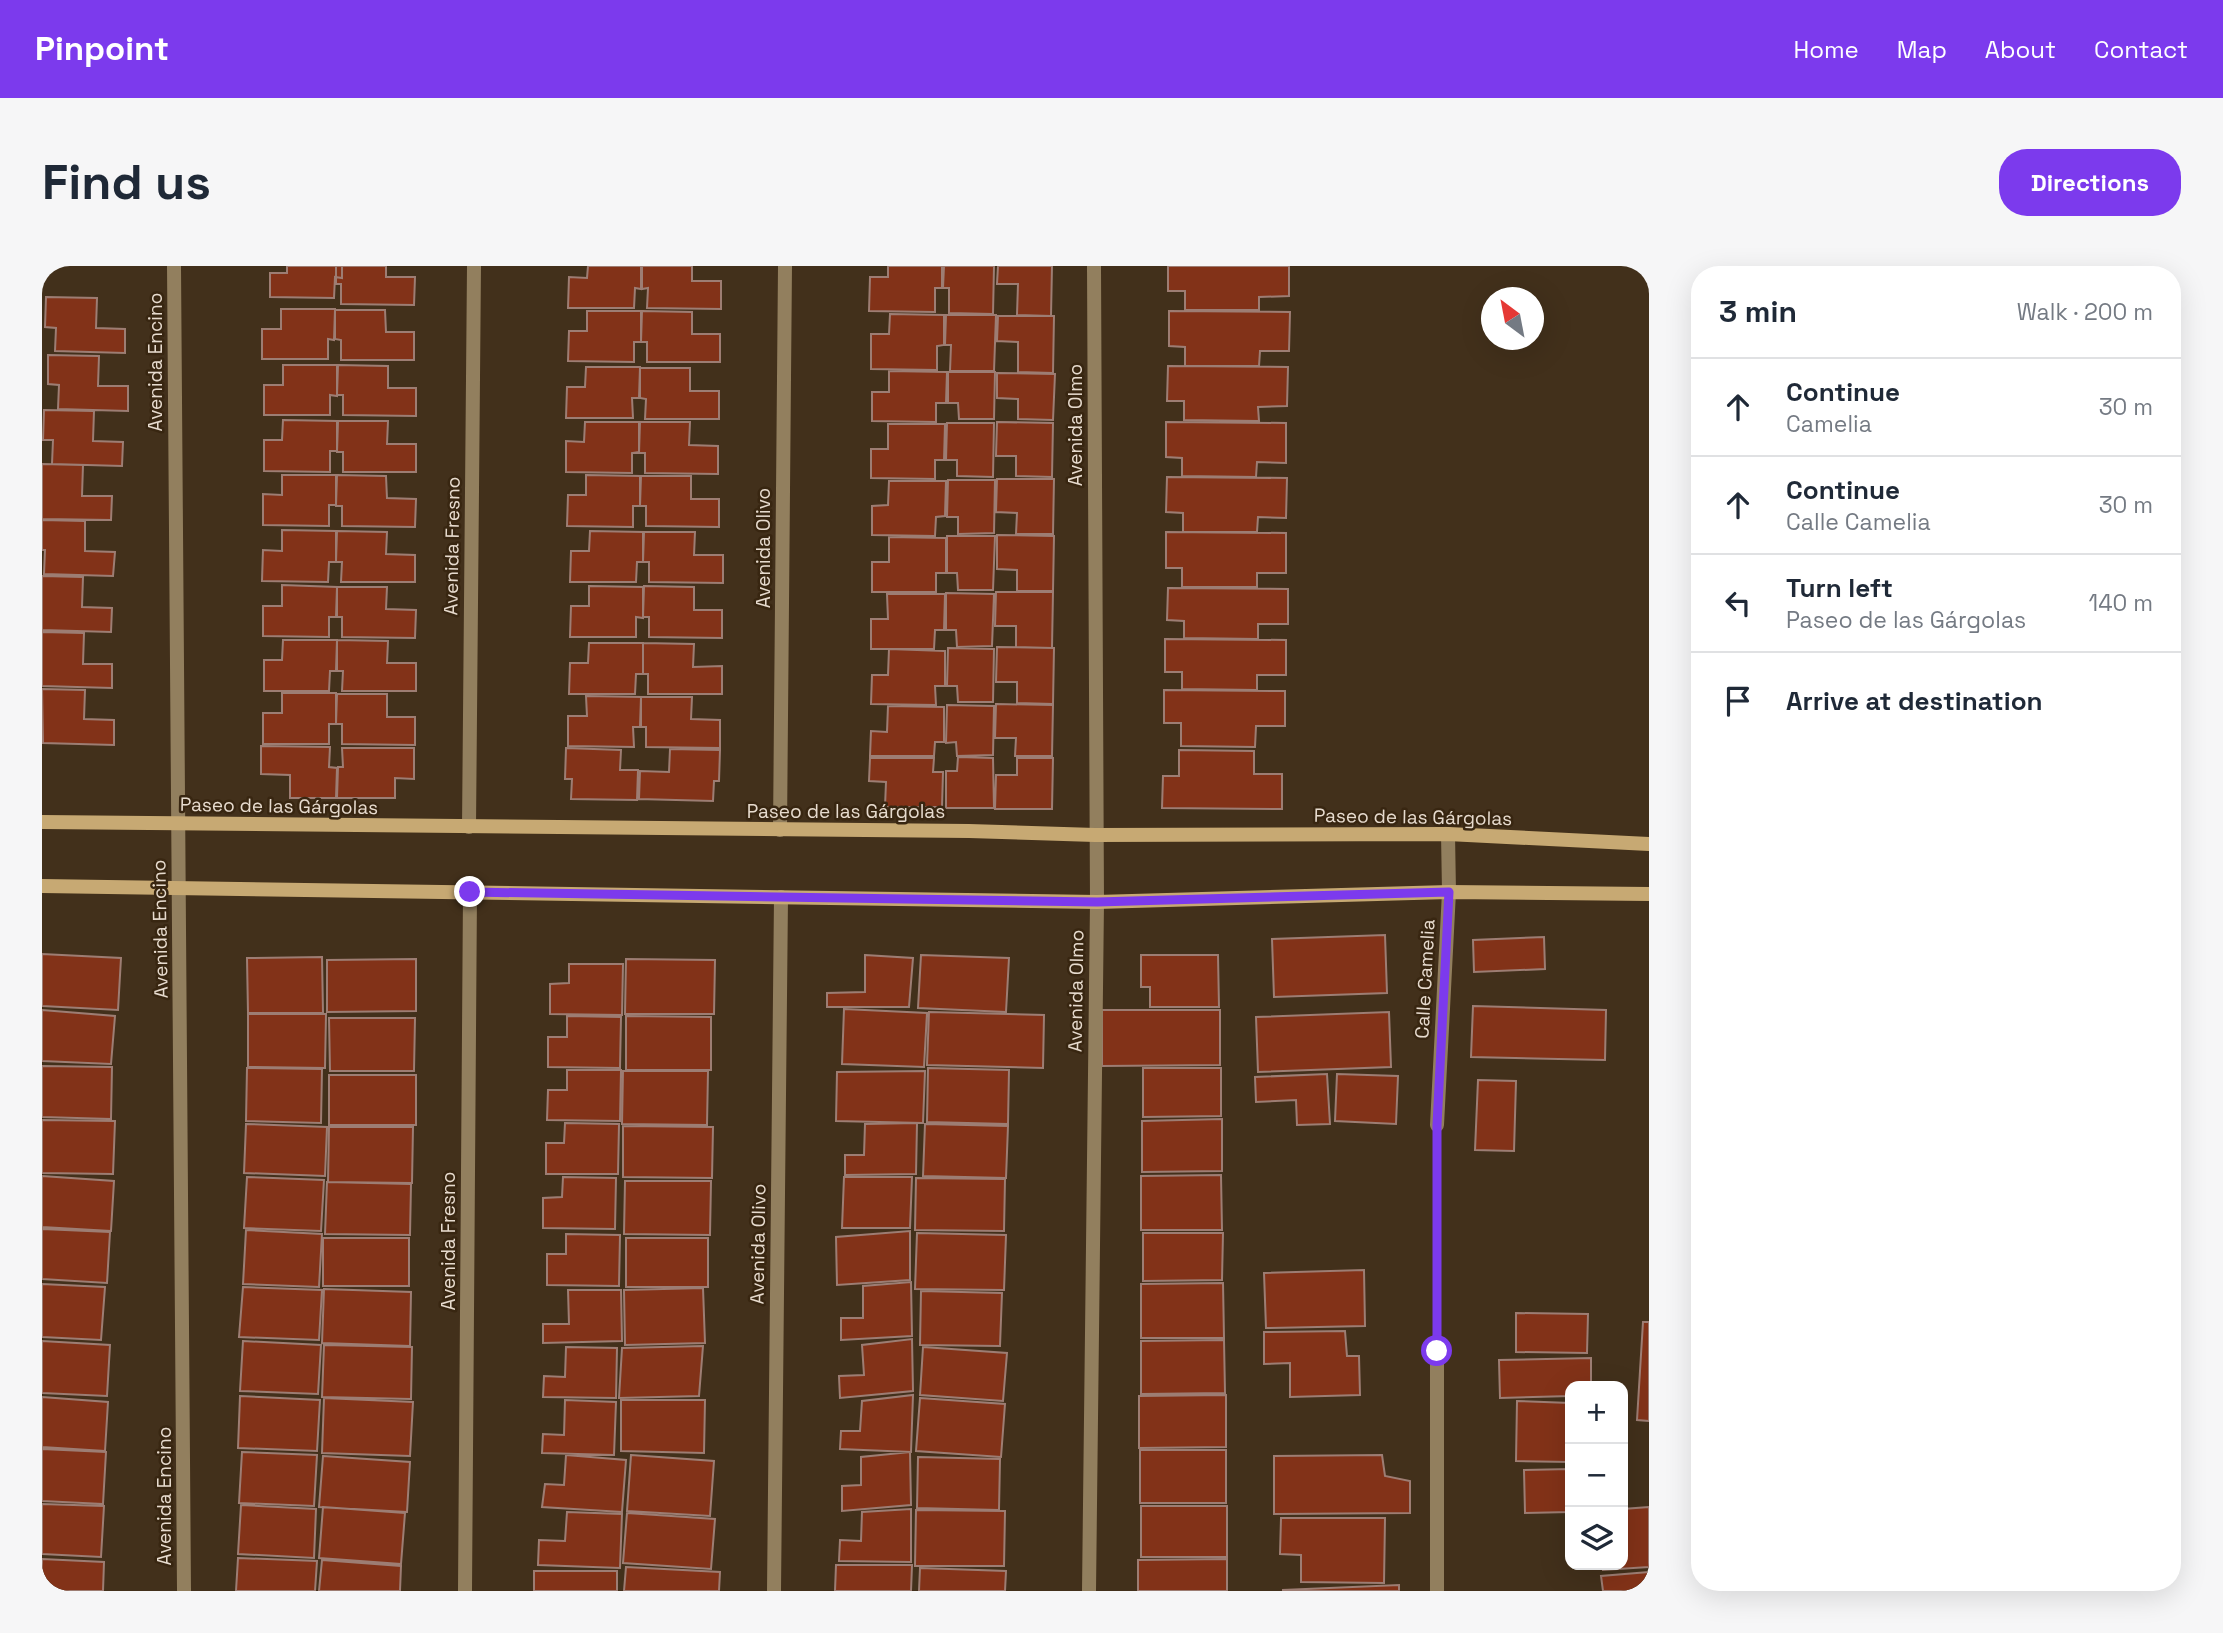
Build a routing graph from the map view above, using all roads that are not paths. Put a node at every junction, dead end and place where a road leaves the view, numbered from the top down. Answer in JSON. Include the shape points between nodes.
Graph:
{"nodes":[{"id":1,"x":174,"y":266,"type":"edge"},
{"id":2,"x":474,"y":266,"type":"edge"},
{"id":3,"x":785,"y":266,"type":"edge"},
{"id":4,"x":1094,"y":266,"type":"edge"},
{"id":5,"x":42,"y":822,"type":"edge"},
{"id":6,"x":178,"y":824,"type":"junction"},
{"id":7,"x":469,"y":827,"type":"junction"},
{"id":8,"x":780,"y":830,"type":"junction"},
{"id":9,"x":1448,"y":834,"type":"junction"},
{"id":10,"x":1095,"y":835,"type":"junction"},
{"id":11,"x":1649,"y":844,"type":"edge"},
{"id":12,"x":42,"y":886,"type":"edge"},
{"id":13,"x":179,"y":888,"type":"junction"},
{"id":14,"x":470,"y":892,"type":"junction"},
{"id":15,"x":1449,"y":892,"type":"junction"},
{"id":16,"x":1649,"y":894,"type":"edge"},
{"id":17,"x":781,"y":897,"type":"junction"},
{"id":18,"x":1097,"y":902,"type":"junction"},
{"id":19,"x":1437,"y":1125,"type":"road end"},
{"id":20,"x":1437,"y":1351,"type":"road end"},
{"id":21,"x":184,"y":1591,"type":"edge"},
{"id":22,"x":465,"y":1591,"type":"edge"},
{"id":23,"x":774,"y":1591,"type":"edge"},
{"id":24,"x":1088,"y":1591,"type":"edge"},
{"id":25,"x":1437,"y":1591,"type":"edge"}],
"edges":[{"from":1,"to":6,"type":"street","name":"Avenida Encino"},
{"from":2,"to":7,"type":"street","name":"Avenida Fresno"},
{"from":3,"to":8,"type":"street","name":"Avenida Olivo"},
{"from":4,"to":10,"type":"street","name":"Avenida Olmo"},
{"from":5,"to":6,"type":"street","name":"Paseo de las Gárgolas"},
{"from":6,"to":7,"type":"street","name":"Paseo de las Gárgolas"},
{"from":6,"to":13,"type":"street","name":"Avenida Encino"},
{"from":7,"to":8,"type":"street","name":"Paseo de las Gárgolas"},
{"from":8,"to":10,"type":"street","name":"Paseo de las Gárgolas"},
{"from":9,"to":10,"type":"street","name":"Paseo de las Gárgolas"},
{"from":9,"to":11,"type":"street","name":"Paseo de las Gárgolas"},
{"from":9,"to":15,"type":"street","name":"Calle Camelia"},
{"from":10,"to":18,"type":"street","name":"Avenida Olmo"},
{"from":12,"to":13,"type":"street"},
{"from":13,"to":14,"type":"street"},
{"from":13,"to":21,"type":"street","name":"Avenida Encino"},
{"from":14,"to":17,"type":"street"},
{"from":14,"to":22,"type":"street","name":"Avenida Fresno"},
{"from":15,"to":16,"type":"street"},
{"from":15,"to":18,"type":"street"},
{"from":15,"to":19,"type":"street","name":"Calle Camelia"},
{"from":17,"to":18,"type":"street"},
{"from":17,"to":23,"type":"street","name":"Avenida Olivo"},
{"from":18,"to":24,"type":"street","name":"Avenida Olmo"},
{"from":20,"to":25,"type":"street"}]}
